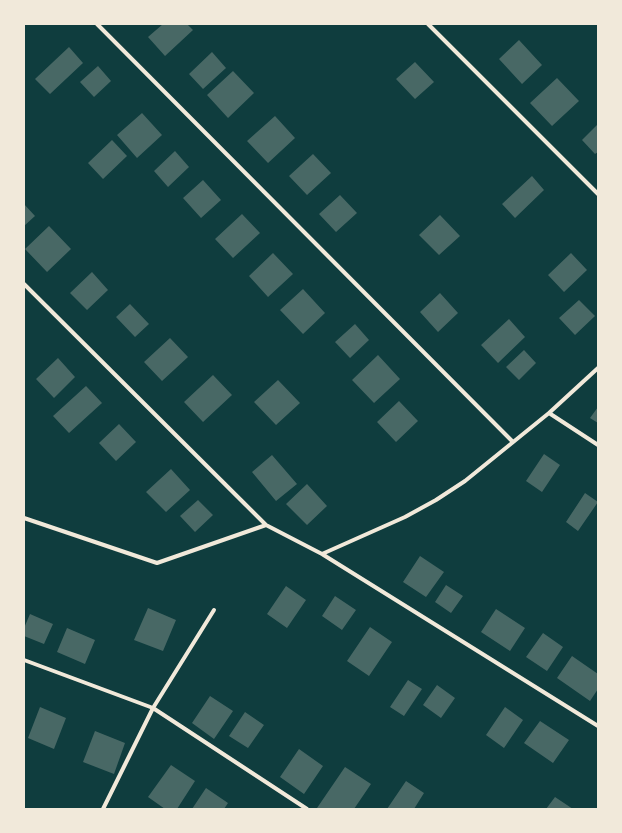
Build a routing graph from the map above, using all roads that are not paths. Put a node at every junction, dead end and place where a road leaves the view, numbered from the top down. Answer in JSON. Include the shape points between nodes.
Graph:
{"nodes":[{"id":1,"x":97,"y":24,"type":"edge"},
{"id":2,"x":428,"y":24,"type":"edge"},
{"id":3,"x":598,"y":194,"type":"edge"},
{"id":4,"x":24,"y":284,"type":"edge"},
{"id":5,"x":598,"y":368,"type":"edge"},
{"id":6,"x":549,"y":413,"type":"junction"},
{"id":7,"x":514,"y":442,"type":"junction"},
{"id":8,"x":598,"y":446,"type":"edge"},
{"id":9,"x":24,"y":518,"type":"edge"},
{"id":10,"x":266,"y":525,"type":"junction"},
{"id":11,"x":322,"y":554,"type":"junction"},
{"id":12,"x":214,"y":610,"type":"dead end"},
{"id":13,"x":24,"y":660,"type":"edge"},
{"id":14,"x":153,"y":708,"type":"junction"},
{"id":15,"x":598,"y":726,"type":"edge"},
{"id":16,"x":103,"y":809,"type":"edge"},
{"id":17,"x":307,"y":809,"type":"edge"}],
"edges":[{"from":1,"to":7,"type":"street"},
{"from":2,"to":3,"type":"street"},
{"from":4,"to":10,"type":"street"},
{"from":5,"to":6,"type":"street"},
{"from":6,"to":7,"type":"street"},
{"from":6,"to":8,"type":"street"},
{"from":7,"to":11,"type":"street","via":[[465,481],[436,500],[405,517]]},
{"from":9,"to":10,"type":"street","via":[[157,564]]},
{"from":10,"to":11,"type":"street"},
{"from":11,"to":15,"type":"street"},
{"from":12,"to":14,"type":"street"},
{"from":13,"to":14,"type":"street"},
{"from":14,"to":16,"type":"street"},
{"from":14,"to":17,"type":"street"}]}
